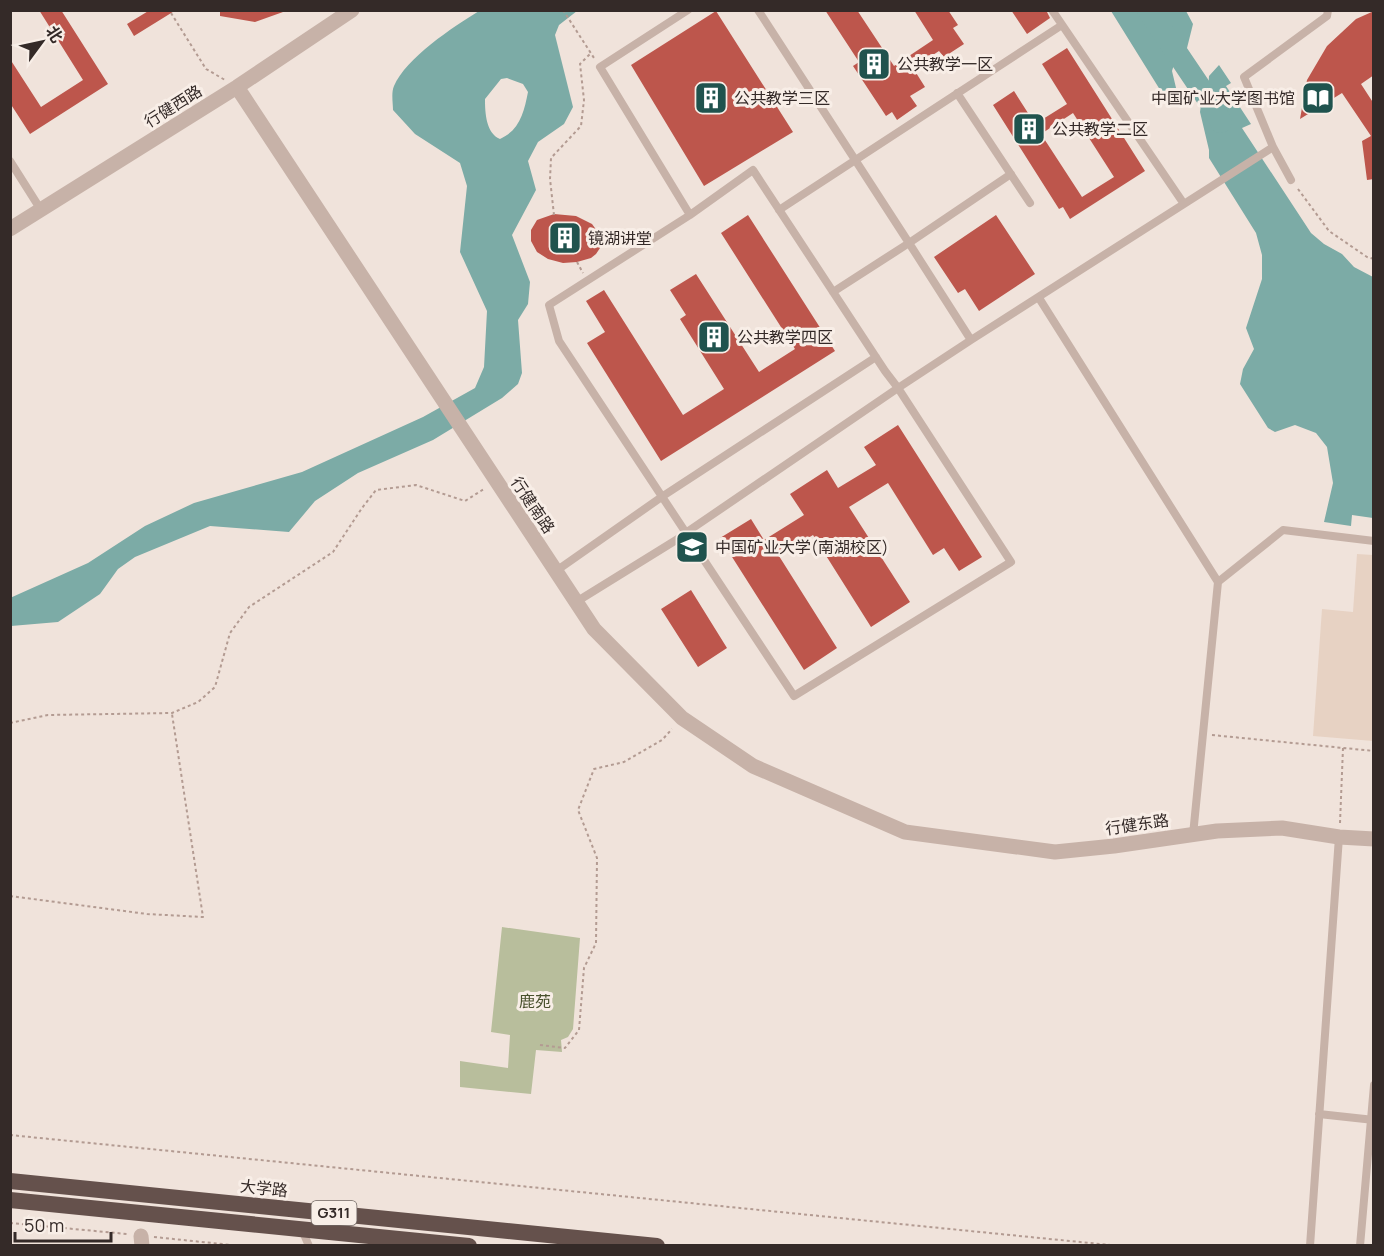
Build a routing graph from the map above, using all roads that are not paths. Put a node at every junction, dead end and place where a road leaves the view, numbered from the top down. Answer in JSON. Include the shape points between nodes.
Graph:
{"nodes":[{"id":1,"x":352,"y":10,"type":"edge"},
{"id":2,"x":688,"y":10,"type":"edge"},
{"id":3,"x":759,"y":10,"type":"edge"},
{"id":4,"x":1052,"y":10,"type":"edge"},
{"id":5,"x":1328,"y":10,"type":"edge"},
{"id":6,"x":1062,"y":25,"type":"junction"},
{"id":7,"x":237,"y":87,"type":"junction"},
{"id":8,"x":957,"y":93,"type":"junction"},
{"id":9,"x":1273,"y":147,"type":"junction"},
{"id":10,"x":855,"y":160,"type":"junction"},
{"id":11,"x":10,"y":162,"type":"edge"},
{"id":12,"x":1011,"y":174,"type":"junction"},
{"id":13,"x":1291,"y":180,"type":"road end"},
{"id":14,"x":1030,"y":203,"type":"dead end"},
{"id":15,"x":1184,"y":204,"type":"junction"},
{"id":16,"x":41,"y":210,"type":"junction"},
{"id":17,"x":779,"y":210,"type":"junction"},
{"id":18,"x":690,"y":214,"type":"junction"},
{"id":19,"x":10,"y":229,"type":"edge"},
{"id":20,"x":909,"y":243,"type":"junction"},
{"id":21,"x":833,"y":292,"type":"junction"},
{"id":22,"x":1039,"y":298,"type":"junction"},
{"id":23,"x":970,"y":340,"type":"junction"},
{"id":24,"x":876,"y":357,"type":"junction"},
{"id":25,"x":898,"y":388,"type":"junction"},
{"id":26,"x":663,"y":496,"type":"junction"},
{"id":27,"x":687,"y":532,"type":"junction"},
{"id":28,"x":1374,"y":541,"type":"edge"},
{"id":29,"x":556,"y":571,"type":"junction"},
{"id":30,"x":1218,"y":582,"type":"junction"},
{"id":31,"x":576,"y":602,"type":"junction"},
{"id":32,"x":905,"y":832,"type":"joint"},
{"id":33,"x":1193,"y":835,"type":"junction"},
{"id":34,"x":1339,"y":837,"type":"junction"},
{"id":35,"x":1374,"y":839,"type":"edge"},
{"id":36,"x":1374,"y":1085,"type":"edge"},
{"id":37,"x":1319,"y":1114,"type":"junction"},
{"id":38,"x":1372,"y":1120,"type":"edge"},
{"id":39,"x":10,"y":1181,"type":"edge"},
{"id":40,"x":10,"y":1200,"type":"edge"},
{"id":41,"x":301,"y":1229,"type":"junction"},
{"id":42,"x":309,"y":1245,"type":"edge"},
{"id":43,"x":469,"y":1245,"type":"edge"},
{"id":44,"x":657,"y":1245,"type":"edge"},
{"id":45,"x":1310,"y":1245,"type":"edge"},
{"id":46,"x":1360,"y":1245,"type":"edge"}],
"edges":[{"from":1,"to":7,"type":"street","name":"行健西路"},
{"from":2,"to":18,"type":"lane","via":[[600,67]]},
{"from":3,"to":10,"type":"lane"},
{"from":4,"to":6,"type":"lane"},
{"from":5,"to":9,"type":"lane","via":[[1327,16],[1244,77]]},
{"from":6,"to":8,"type":"lane"},
{"from":6,"to":15,"type":"lane"},
{"from":7,"to":16,"type":"street","name":"行健西路"},
{"from":7,"to":29,"type":"street","name":"行健南路"},
{"from":8,"to":10,"type":"lane"},
{"from":8,"to":12,"type":"lane"},
{"from":9,"to":13,"type":"lane"},
{"from":9,"to":15,"type":"lane"},
{"from":10,"to":17,"type":"lane"},
{"from":10,"to":20,"type":"lane"},
{"from":11,"to":16,"type":"lane"},
{"from":12,"to":14,"type":"lane"},
{"from":12,"to":20,"type":"lane"},
{"from":15,"to":22,"type":"lane"},
{"from":16,"to":19,"type":"street","name":"行健西路"},
{"from":17,"to":18,"type":"lane","via":[[753,170]]},
{"from":17,"to":21,"type":"lane"},
{"from":18,"to":26,"type":"lane","via":[[549,305],[559,341]]},
{"from":20,"to":21,"type":"lane"},
{"from":20,"to":23,"type":"lane"},
{"from":21,"to":24,"type":"lane"},
{"from":22,"to":23,"type":"lane"},
{"from":22,"to":30,"type":"lane"},
{"from":23,"to":25,"type":"lane"},
{"from":24,"to":25,"type":"lane"},
{"from":24,"to":26,"type":"lane"},
{"from":25,"to":27,"type":"lane"},
{"from":25,"to":27,"type":"lane","via":[[1011,562],[794,696]]},
{"from":26,"to":27,"type":"lane"},
{"from":26,"to":29,"type":"lane"},
{"from":27,"to":31,"type":"lane"},
{"from":28,"to":30,"type":"lane","via":[[1283,530]]},
{"from":29,"to":31,"type":"street","name":"行健南路"},
{"from":30,"to":33,"type":"lane"},
{"from":31,"to":32,"type":"street","name":"行健南路","via":[[594,629],[682,718],[753,766]]},
{"from":32,"to":33,"type":"street","name":"行健东路","via":[[1055,852]]},
{"from":33,"to":34,"type":"street","name":"行健东路","via":[[1281,828]]},
{"from":34,"to":35,"type":"street","name":"行健东路"},
{"from":34,"to":37,"type":"lane"},
{"from":36,"to":38,"type":"lane"},
{"from":37,"to":38,"type":"lane"},
{"from":37,"to":45,"type":"lane"},
{"from":38,"to":46,"type":"lane"},
{"from":39,"to":44,"type":"highway","name":"大学路","number":"G311"},
{"from":40,"to":41,"type":"highway","number":"G311"},
{"from":41,"to":42,"type":"lane"},
{"from":41,"to":43,"type":"highway","number":"G311"}]}
